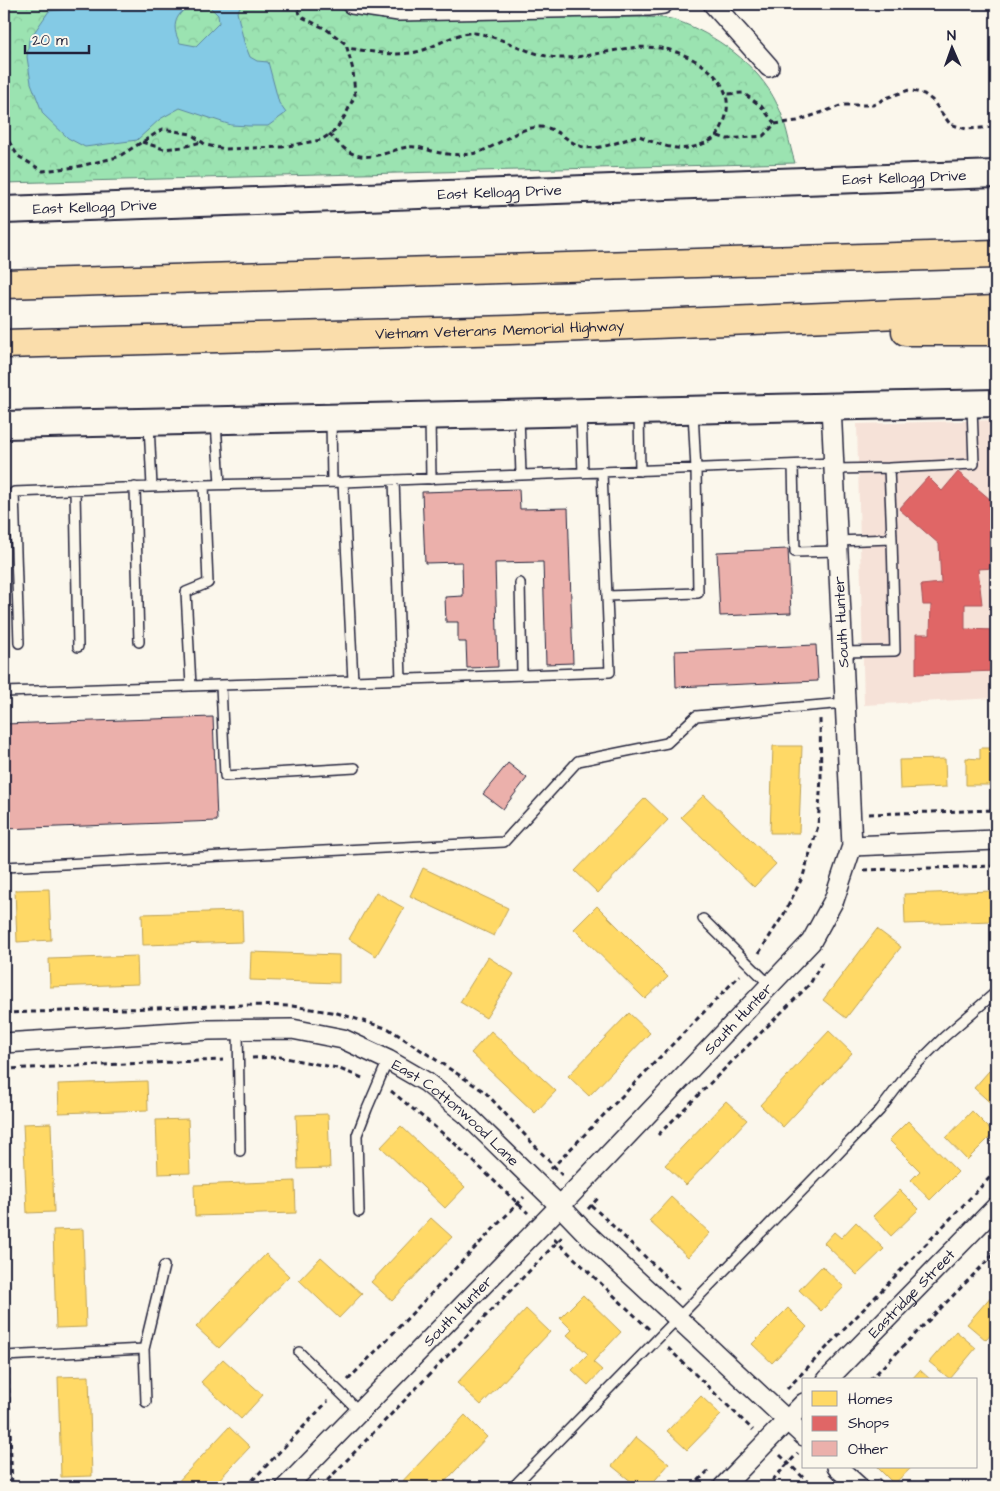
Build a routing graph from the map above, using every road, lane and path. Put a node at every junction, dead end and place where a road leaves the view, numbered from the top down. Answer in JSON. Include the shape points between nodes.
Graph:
{"nodes":[{"id":1,"x":9,"y":4,"type":"edge"},
{"id":2,"x":294,"y":4,"type":"edge"},
{"id":3,"x":352,"y":4,"type":"edge"},
{"id":4,"x":663,"y":4,"type":"edge"},
{"id":5,"x":713,"y":4,"type":"edge"},
{"id":6,"x":4,"y":10,"type":"edge"},
{"id":7,"x":347,"y":48,"type":"junction"},
{"id":8,"x":769,"y":67,"type":"dead end"},
{"id":9,"x":727,"y":94,"type":"junction"},
{"id":10,"x":776,"y":124,"type":"junction"},
{"id":11,"x":996,"y":127,"type":"edge"},
{"id":12,"x":4,"y":134,"type":"edge"},
{"id":13,"x":329,"y":134,"type":"junction"},
{"id":14,"x":718,"y":136,"type":"junction"},
{"id":15,"x":141,"y":142,"type":"junction"},
{"id":16,"x":202,"y":142,"type":"junction"},
{"id":17,"x":996,"y":174,"type":"edge"},
{"id":18,"x":4,"y":210,"type":"edge"},
{"id":19,"x":31,"y":210,"type":"junction"},
{"id":20,"x":4,"y":222,"type":"edge"},
{"id":21,"x":996,"y":253,"type":"edge"},
{"id":22,"x":4,"y":284,"type":"edge"},
{"id":23,"x":996,"y":310,"type":"edge"},
{"id":24,"x":510,"y":330,"type":"junction"},
{"id":25,"x":996,"y":331,"type":"edge"},
{"id":26,"x":4,"y":344,"type":"edge"},
{"id":27,"x":984,"y":403,"type":"edge"},
{"id":28,"x":4,"y":405,"type":"edge"},
{"id":29,"x":831,"y":406,"type":"junction"},
{"id":30,"x":693,"y":409,"type":"junction"},
{"id":31,"x":639,"y":410,"type":"junction"},
{"id":32,"x":581,"y":412,"type":"junction"},
{"id":33,"x":519,"y":413,"type":"junction"},
{"id":34,"x":430,"y":415,"type":"junction"},
{"id":35,"x":330,"y":417,"type":"junction"},
{"id":36,"x":215,"y":420,"type":"junction"},
{"id":37,"x":149,"y":421,"type":"junction"},
{"id":38,"x":46,"y":424,"type":"junction"},
{"id":39,"x":4,"y":425,"type":"edge"},
{"id":40,"x":793,"y":465,"type":"junction"},
{"id":41,"x":834,"y":467,"type":"junction"},
{"id":42,"x":890,"y":468,"type":"junction"},
{"id":43,"x":696,"y":469,"type":"junction"},
{"id":44,"x":640,"y":471,"type":"junction"},
{"id":45,"x":602,"y":472,"type":"junction"},
{"id":46,"x":583,"y":473,"type":"junction"},
{"id":47,"x":521,"y":475,"type":"junction"},
{"id":48,"x":431,"y":479,"type":"junction"},
{"id":49,"x":394,"y":480,"type":"junction"},
{"id":50,"x":332,"y":482,"type":"junction"},
{"id":51,"x":344,"y":482,"type":"junction"},
{"id":52,"x":220,"y":484,"type":"junction"},
{"id":53,"x":204,"y":485,"type":"junction"},
{"id":54,"x":152,"y":486,"type":"junction"},
{"id":55,"x":134,"y":487,"type":"junction"},
{"id":56,"x":76,"y":490,"type":"junction"},
{"id":57,"x":892,"y":539,"type":"junction"},
{"id":58,"x":838,"y":546,"type":"junction"},
{"id":59,"x":520,"y":583,"type":"dead end"},
{"id":60,"x":607,"y":596,"type":"junction"},
{"id":61,"x":139,"y":642,"type":"dead end"},
{"id":62,"x":19,"y":643,"type":"dead end"},
{"id":63,"x":78,"y":647,"type":"dead end"},
{"id":64,"x":843,"y":652,"type":"junction"},
{"id":65,"x":522,"y":675,"type":"junction"},
{"id":66,"x":401,"y":679,"type":"junction"},
{"id":67,"x":353,"y":681,"type":"junction"},
{"id":68,"x":221,"y":685,"type":"junction"},
{"id":69,"x":191,"y":686,"type":"junction"},
{"id":70,"x":4,"y":692,"type":"edge"},
{"id":71,"x":845,"y":704,"type":"junction"},
{"id":72,"x":820,"y":705,"type":"junction"},
{"id":73,"x":356,"y":768,"type":"dead end"},
{"id":74,"x":996,"y":810,"type":"edge"},
{"id":75,"x":866,"y":814,"type":"dead end"},
{"id":76,"x":996,"y":840,"type":"edge"},
{"id":77,"x":852,"y":846,"type":"junction"},
{"id":78,"x":996,"y":866,"type":"edge"},
{"id":79,"x":4,"y":867,"type":"edge"},
{"id":80,"x":862,"y":870,"type":"dead end"},
{"id":81,"x":703,"y":919,"type":"dead end"},
{"id":82,"x":749,"y":965,"type":"junction"},
{"id":83,"x":770,"y":985,"type":"junction"},
{"id":84,"x":996,"y":992,"type":"edge"},
{"id":85,"x":4,"y":1013,"type":"edge"},
{"id":86,"x":238,"y":1030,"type":"junction"},
{"id":87,"x":4,"y":1043,"type":"edge"},
{"id":88,"x":238,"y":1059,"type":"junction"},
{"id":89,"x":388,"y":1060,"type":"junction"},
{"id":90,"x":4,"y":1069,"type":"edge"},
{"id":91,"x":377,"y":1084,"type":"junction"},
{"id":92,"x":240,"y":1151,"type":"dead end"},
{"id":93,"x":554,"y":1166,"type":"junction"},
{"id":94,"x":996,"y":1172,"type":"edge"},
{"id":95,"x":537,"y":1183,"type":"junction"},
{"id":96,"x":576,"y":1189,"type":"junction"},
{"id":97,"x":518,"y":1204,"type":"junction"},
{"id":98,"x":560,"y":1206,"type":"junction"},
{"id":99,"x":996,"y":1207,"type":"edge"},
{"id":100,"x":358,"y":1212,"type":"dead end"},
{"id":101,"x":541,"y":1226,"type":"junction"},
{"id":102,"x":996,"y":1252,"type":"edge"},
{"id":103,"x":4,"y":1262,"type":"edge"},
{"id":104,"x":164,"y":1266,"type":"dead end"},
{"id":105,"x":693,"y":1302,"type":"junction"},
{"id":106,"x":678,"y":1318,"type":"junction"},
{"id":107,"x":659,"y":1339,"type":"junction"},
{"id":108,"x":144,"y":1349,"type":"junction"},
{"id":109,"x":299,"y":1352,"type":"dead end"},
{"id":110,"x":6,"y":1356,"type":"edge"},
{"id":111,"x":829,"y":1378,"type":"edge"},
{"id":112,"x":872,"y":1378,"type":"edge"},
{"id":113,"x":338,"y":1391,"type":"junction"},
{"id":114,"x":146,"y":1402,"type":"dead end"},
{"id":115,"x":802,"y":1403,"type":"edge"},
{"id":116,"x":802,"y":1405,"type":"edge"},
{"id":117,"x":360,"y":1412,"type":"junction"},
{"id":118,"x":787,"y":1420,"type":"junction"},
{"id":119,"x":750,"y":1427,"type":"junction"},
{"id":120,"x":745,"y":1433,"type":"dead end"},
{"id":121,"x":802,"y":1434,"type":"edge"},
{"id":122,"x":766,"y":1442,"type":"junction"},
{"id":123,"x":802,"y":1449,"type":"edge"},
{"id":124,"x":715,"y":1463,"type":"dead end"},
{"id":125,"x":788,"y":1463,"type":"junction"},
{"id":126,"x":838,"y":1468,"type":"edge"},
{"id":127,"x":12,"y":1487,"type":"edge"},
{"id":128,"x":246,"y":1487,"type":"edge"},
{"id":129,"x":286,"y":1487,"type":"edge"},
{"id":130,"x":513,"y":1487,"type":"edge"},
{"id":131,"x":692,"y":1487,"type":"edge"},
{"id":132,"x":724,"y":1487,"type":"edge"},
{"id":133,"x":766,"y":1487,"type":"edge"},
{"id":134,"x":814,"y":1487,"type":"edge"},
{"id":135,"x":859,"y":1487,"type":"edge"}],
"edges":[{"from":1,"to":6,"type":"path"},
{"from":2,"to":7,"type":"path","via":[[302,18],[326,29]]},
{"from":3,"to":4,"type":"street","via":[[399,11]]},
{"from":5,"to":8,"type":"street"},
{"from":7,"to":9,"type":"path","via":[[395,54],[416,52],[462,34],[475,34],[531,53],[564,58],[628,48],[659,47],[684,54],[705,67],[718,78]]},
{"from":7,"to":13,"type":"path","via":[[355,95],[336,130]]},
{"from":9,"to":10,"type":"path","via":[[743,92]]},
{"from":9,"to":14,"type":"path","via":[[727,114]]},
{"from":10,"to":11,"type":"path","via":[[797,122],[843,105],[873,105],[909,90],[932,100],[950,124],[966,129]]},
{"from":10,"to":14,"type":"path","via":[[763,136],[727,139]]},
{"from":12,"to":15,"type":"path","via":[[18,156],[44,171],[118,157]]},
{"from":13,"to":14,"type":"path","via":[[344,150],[372,157],[415,147],[443,154],[471,154],[540,127],[556,131],[582,147],[604,146],[637,136],[682,150],[702,145]]},
{"from":13,"to":16,"type":"path","via":[[321,140],[282,147],[225,149]]},
{"from":15,"to":16,"type":"path","via":[[164,149]]},
{"from":15,"to":16,"type":"path","via":[[163,129],[191,134]]},
{"from":17,"to":19,"type":"main road","name":"East Kellogg Drive"},
{"from":18,"to":19,"type":"main road","name":"East Kellogg Drive"},
{"from":19,"to":20,"type":"main road"},
{"from":21,"to":22,"type":"highway"},
{"from":23,"to":24,"type":"highway","name":"Vietnam Veterans Memorial Highway"},
{"from":24,"to":25,"type":"highway"},
{"from":24,"to":26,"type":"highway","name":"Vietnam Veterans Memorial Highway"},
{"from":27,"to":29,"type":"main road"},
{"from":27,"to":42,"type":"lane","via":[[974,464]]},
{"from":28,"to":38,"type":"main road"},
{"from":29,"to":30,"type":"main road"},
{"from":29,"to":41,"type":"street","name":"South Hunter"},
{"from":30,"to":31,"type":"main road"},
{"from":30,"to":43,"type":"lane"},
{"from":31,"to":32,"type":"main road"},
{"from":31,"to":44,"type":"lane"},
{"from":32,"to":33,"type":"main road"},
{"from":32,"to":46,"type":"lane"},
{"from":33,"to":34,"type":"main road"},
{"from":33,"to":47,"type":"lane"},
{"from":34,"to":35,"type":"main road"},
{"from":34,"to":48,"type":"lane"},
{"from":35,"to":36,"type":"main road"},
{"from":35,"to":50,"type":"lane"},
{"from":36,"to":37,"type":"main road"},
{"from":36,"to":52,"type":"lane"},
{"from":37,"to":38,"type":"main road"},
{"from":37,"to":54,"type":"lane"},
{"from":38,"to":39,"type":"main road"},
{"from":40,"to":41,"type":"lane"},
{"from":40,"to":43,"type":"lane"},
{"from":40,"to":58,"type":"lane","via":[[795,552]]},
{"from":41,"to":42,"type":"lane"},
{"from":41,"to":58,"type":"street","name":"South Hunter"},
{"from":42,"to":57,"type":"lane"},
{"from":43,"to":44,"type":"lane"},
{"from":43,"to":60,"type":"lane","via":[[698,593]]},
{"from":44,"to":45,"type":"lane"},
{"from":45,"to":46,"type":"lane"},
{"from":45,"to":60,"type":"lane"},
{"from":46,"to":47,"type":"lane"},
{"from":47,"to":48,"type":"lane"},
{"from":48,"to":49,"type":"lane"},
{"from":49,"to":51,"type":"lane"},
{"from":49,"to":66,"type":"lane"},
{"from":50,"to":51,"type":"lane"},
{"from":50,"to":52,"type":"lane"},
{"from":51,"to":67,"type":"lane"},
{"from":52,"to":53,"type":"lane"},
{"from":53,"to":54,"type":"lane"},
{"from":53,"to":69,"type":"lane","via":[[208,583],[186,592]]},
{"from":54,"to":55,"type":"lane"},
{"from":55,"to":56,"type":"lane"},
{"from":55,"to":61,"type":"lane"},
{"from":56,"to":62,"type":"lane","via":[[14,492]]},
{"from":56,"to":63,"type":"lane"},
{"from":57,"to":58,"type":"lane"},
{"from":57,"to":64,"type":"lane","via":[[895,651]]},
{"from":58,"to":64,"type":"street","name":"South Hunter"},
{"from":59,"to":65,"type":"lane"},
{"from":60,"to":65,"type":"lane","via":[[610,672]]},
{"from":64,"to":71,"type":"street","name":"South Hunter"},
{"from":65,"to":66,"type":"lane"},
{"from":66,"to":67,"type":"lane"},
{"from":67,"to":68,"type":"lane"},
{"from":68,"to":69,"type":"lane"},
{"from":68,"to":73,"type":"lane","via":[[225,776]]},
{"from":69,"to":70,"type":"lane"},
{"from":71,"to":72,"type":"lane"},
{"from":71,"to":77,"type":"street","name":"South Hunter"},
{"from":72,"to":79,"type":"lane","via":[[696,716],[667,743],[578,761],[504,842]]},
{"from":72,"to":82,"type":"path","via":[[818,826],[803,876],[784,914]]},
{"from":74,"to":75,"type":"path"},
{"from":76,"to":77,"type":"street"},
{"from":77,"to":83,"type":"street","name":"South Hunter","via":[[834,900],[810,942]]},
{"from":78,"to":80,"type":"path"},
{"from":81,"to":82,"type":"lane"},
{"from":82,"to":83,"type":"lane"},
{"from":82,"to":93,"type":"path"},
{"from":83,"to":96,"type":"street","name":"South Hunter"},
{"from":84,"to":105,"type":"lane","via":[[908,1073],[880,1110]]},
{"from":85,"to":93,"type":"path","via":[[245,1005],[292,1006],[337,1013],[388,1029],[485,1092]]},
{"from":86,"to":87,"type":"street","name":"East Cottonwood Lane"},
{"from":86,"to":88,"type":"lane"},
{"from":86,"to":89,"type":"street","name":"East Cottonwood Lane","via":[[292,1029],[343,1039]]},
{"from":88,"to":90,"type":"path"},
{"from":88,"to":91,"type":"path","via":[[280,1057],[337,1068]]},
{"from":88,"to":92,"type":"lane"},
{"from":89,"to":91,"type":"lane"},
{"from":89,"to":95,"type":"street","name":"East Cottonwood Lane","via":[[426,1082],[466,1114]]},
{"from":91,"to":97,"type":"path","via":[[388,1088],[452,1141]]},
{"from":91,"to":100,"type":"lane","via":[[357,1135]]},
{"from":93,"to":95,"type":"path"},
{"from":93,"to":96,"type":"path"},
{"from":94,"to":115,"type":"path","via":[[785,1391]]},
{"from":95,"to":97,"type":"path"},
{"from":95,"to":98,"type":"street","name":"East Cottonwood Lane"},
{"from":96,"to":98,"type":"street","name":"South Hunter"},
{"from":96,"to":105,"type":"path"},
{"from":97,"to":101,"type":"path"},
{"from":97,"to":113,"type":"path"},
{"from":98,"to":101,"type":"street","name":"South Hunter"},
{"from":98,"to":106,"type":"street","name":"East Cottonwood Lane"},
{"from":99,"to":111,"type":"street","name":"Eastridge Street"},
{"from":101,"to":107,"type":"path"},
{"from":101,"to":117,"type":"street","name":"South Hunter"},
{"from":102,"to":112,"type":"path"},
{"from":103,"to":110,"type":"path"},
{"from":104,"to":108,"type":"lane"},
{"from":105,"to":106,"type":"lane"},
{"from":106,"to":107,"type":"lane"},
{"from":106,"to":118,"type":"street","name":"East Cottonwood Lane"},
{"from":107,"to":119,"type":"path"},
{"from":107,"to":130,"type":"lane"},
{"from":108,"to":110,"type":"lane"},
{"from":108,"to":114,"type":"lane"},
{"from":109,"to":113,"type":"lane"},
{"from":110,"to":127,"type":"path"},
{"from":113,"to":117,"type":"lane"},
{"from":113,"to":128,"type":"path"},
{"from":116,"to":118,"type":"street"},
{"from":117,"to":129,"type":"street","name":"South Hunter"},
{"from":118,"to":121,"type":"street","name":"East Cottonwood Lane"},
{"from":118,"to":122,"type":"street"},
{"from":119,"to":120,"type":"path"},
{"from":119,"to":122,"type":"path"},
{"from":122,"to":125,"type":"path"},
{"from":122,"to":132,"type":"street"},
{"from":123,"to":125,"type":"path"},
{"from":124,"to":131,"type":"path"},
{"from":125,"to":133,"type":"path"},
{"from":125,"to":134,"type":"path"},
{"from":126,"to":135,"type":"street"}]}
